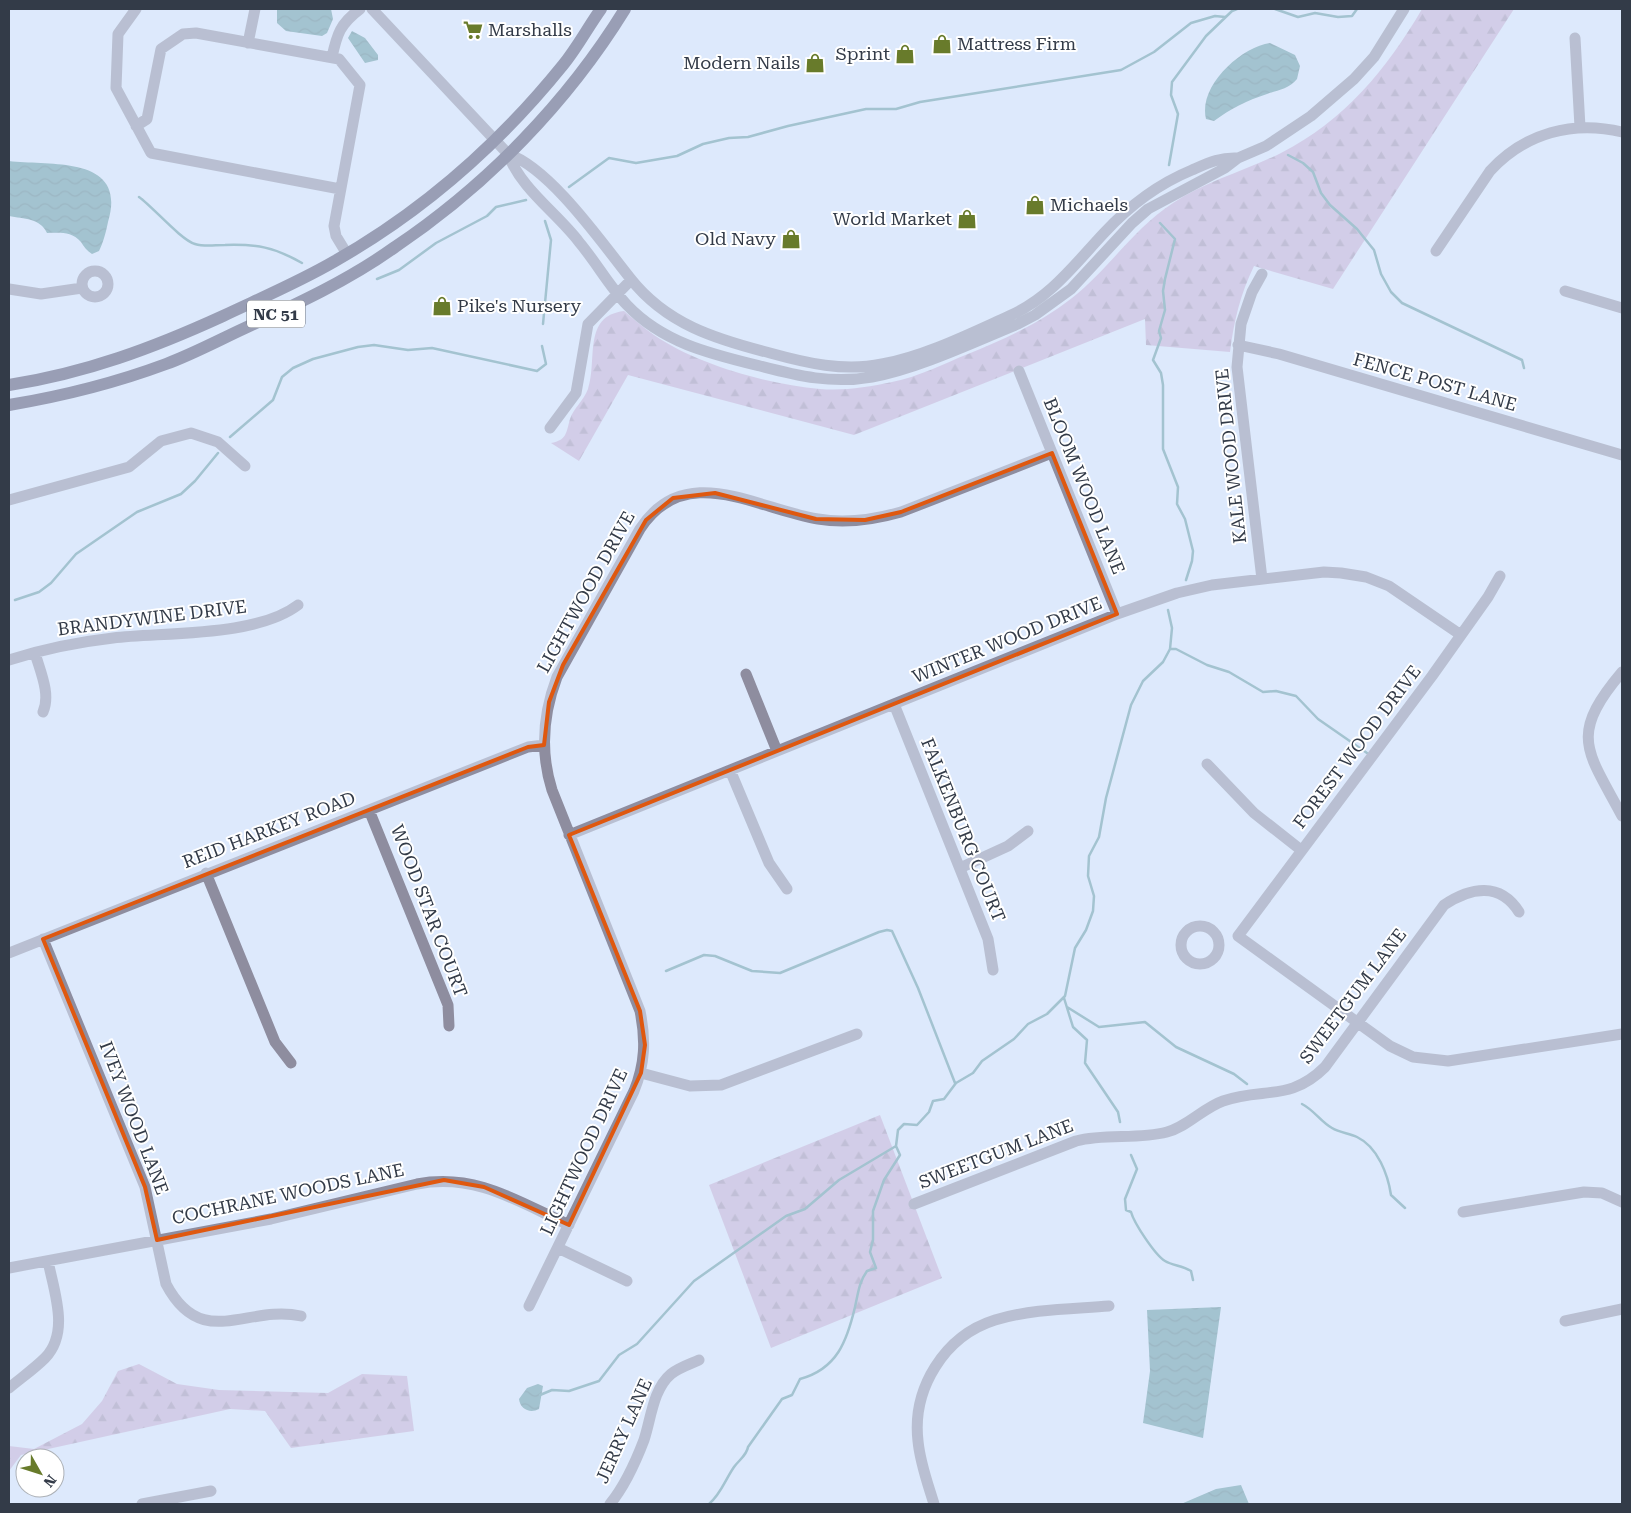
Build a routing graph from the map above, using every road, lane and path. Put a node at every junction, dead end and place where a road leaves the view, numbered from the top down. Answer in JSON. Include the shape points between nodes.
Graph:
{"nodes":[{"id":1,"x":136,"y":9,"type":"edge"},
{"id":2,"x":255,"y":9,"type":"edge"},
{"id":3,"x":360,"y":9,"type":"edge"},
{"id":4,"x":372,"y":9,"type":"edge"},
{"id":5,"x":601,"y":9,"type":"edge"},
{"id":6,"x":615,"y":9,"type":"edge"},
{"id":7,"x":625,"y":9,"type":"edge"},
{"id":8,"x":1404,"y":9,"type":"edge"},
{"id":9,"x":604,"y":38,"type":"junction"},
{"id":10,"x":1575,"y":38,"type":"dead end"},
{"id":11,"x":248,"y":42,"type":"junction"},
{"id":12,"x":332,"y":57,"type":"junction"},
{"id":13,"x":136,"y":126,"type":"junction"},
{"id":14,"x":1580,"y":127,"type":"junction"},
{"id":15,"x":1622,"y":132,"type":"edge"},
{"id":16,"x":496,"y":140,"type":"junction"},
{"id":17,"x":508,"y":154,"type":"junction"},
{"id":18,"x":1238,"y":158,"type":"junction"},
{"id":19,"x":340,"y":189,"type":"junction"},
{"id":20,"x":1436,"y":250,"type":"dead end"},
{"id":21,"x":347,"y":254,"type":"junction"},
{"id":22,"x":1262,"y":274,"type":"dead end"},
{"id":23,"x":631,"y":280,"type":"junction"},
{"id":24,"x":82,"y":288,"type":"dead end"},
{"id":25,"x":9,"y":289,"type":"edge"},
{"id":26,"x":1565,"y":291,"type":"dead end"},
{"id":27,"x":617,"y":292,"type":"junction"},
{"id":28,"x":1622,"y":308,"type":"edge"},
{"id":29,"x":1238,"y":345,"type":"junction"},
{"id":30,"x":1019,"y":372,"type":"dead end"},
{"id":31,"x":9,"y":385,"type":"edge"},
{"id":32,"x":9,"y":405,"type":"edge"},
{"id":33,"x":550,"y":428,"type":"dead end"},
{"id":34,"x":1052,"y":452,"type":"junction"},
{"id":35,"x":1622,"y":455,"type":"edge"},
{"id":36,"x":245,"y":466,"type":"dead end"},
{"id":37,"x":9,"y":500,"type":"edge"},
{"id":38,"x":1500,"y":576,"type":"dead end"},
{"id":39,"x":1262,"y":579,"type":"junction"},
{"id":40,"x":298,"y":605,"type":"dead end"},
{"id":41,"x":1118,"y":614,"type":"junction"},
{"id":42,"x":1461,"y":635,"type":"junction"},
{"id":43,"x":35,"y":653,"type":"junction"},
{"id":44,"x":9,"y":660,"type":"edge"},
{"id":45,"x":1622,"y":672,"type":"edge"},
{"id":46,"x":746,"y":674,"type":"dead end"},
{"id":47,"x":894,"y":704,"type":"junction"},
{"id":48,"x":43,"y":712,"type":"dead end"},
{"id":49,"x":544,"y":745,"type":"junction"},
{"id":50,"x":777,"y":751,"type":"junction"},
{"id":51,"x":1207,"y":764,"type":"dead end"},
{"id":52,"x":730,"y":770,"type":"junction"},
{"id":53,"x":369,"y":810,"type":"junction"},
{"id":54,"x":1622,"y":816,"type":"edge"},
{"id":55,"x":1028,"y":831,"type":"dead end"},
{"id":56,"x":569,"y":835,"type":"junction"},
{"id":57,"x":1301,"y":850,"type":"junction"},
{"id":58,"x":960,"y":868,"type":"junction"},
{"id":59,"x":206,"y":874,"type":"junction"},
{"id":60,"x":787,"y":889,"type":"dead end"},
{"id":61,"x":1519,"y":912,"type":"dead end"},
{"id":62,"x":1217,"y":936,"type":"dead end"},
{"id":63,"x":1238,"y":936,"type":"junction"},
{"id":64,"x":43,"y":939,"type":"junction"},
{"id":65,"x":9,"y":953,"type":"edge"},
{"id":66,"x":993,"y":970,"type":"dead end"},
{"id":67,"x":1357,"y":1023,"type":"junction"},
{"id":68,"x":449,"y":1026,"type":"dead end"},
{"id":69,"x":857,"y":1034,"type":"dead end"},
{"id":70,"x":1622,"y":1034,"type":"edge"},
{"id":71,"x":291,"y":1063,"type":"dead end"},
{"id":72,"x":642,"y":1073,"type":"junction"},
{"id":73,"x":1622,"y":1202,"type":"edge"},
{"id":74,"x":914,"y":1204,"type":"dead end"},
{"id":75,"x":1463,"y":1212,"type":"dead end"},
{"id":76,"x":569,"y":1224,"type":"junction"},
{"id":77,"x":157,"y":1240,"type":"junction"},
{"id":78,"x":558,"y":1248,"type":"junction"},
{"id":79,"x":48,"y":1261,"type":"junction"},
{"id":80,"x":9,"y":1268,"type":"edge"},
{"id":81,"x":627,"y":1282,"type":"dead end"},
{"id":82,"x":529,"y":1306,"type":"dead end"},
{"id":83,"x":1109,"y":1306,"type":"dead end"},
{"id":84,"x":1622,"y":1309,"type":"edge"},
{"id":85,"x":301,"y":1316,"type":"dead end"},
{"id":86,"x":1565,"y":1320,"type":"dead end"},
{"id":87,"x":699,"y":1360,"type":"dead end"},
{"id":88,"x":9,"y":1388,"type":"edge"},
{"id":89,"x":211,"y":1491,"type":"dead end"},
{"id":90,"x":142,"y":1504,"type":"edge"},
{"id":91,"x":610,"y":1504,"type":"edge"},
{"id":92,"x":934,"y":1504,"type":"edge"}],
"edges":[{"from":1,"to":13,"type":"street","via":[[118,34],[116,88]]},
{"from":2,"to":11,"type":"street"},
{"from":3,"to":12,"type":"street","via":[[348,17],[338,31]]},
{"from":4,"to":16,"type":"street"},
{"from":5,"to":16,"type":"main road","number":"NC 51","via":[[564,63]]},
{"from":6,"to":9,"type":"main road"},
{"from":7,"to":9,"type":"main road","number":"NC 51"},
{"from":8,"to":18,"type":"street","via":[[1374,57],[1330,101],[1288,133]]},
{"from":9,"to":17,"type":"main road","number":"NC 51","via":[[557,103]]},
{"from":10,"to":14,"type":"street"},
{"from":11,"to":12,"type":"street"},
{"from":11,"to":13,"type":"street","via":[[196,33],[183,34],[160,49],[147,119]]},
{"from":12,"to":19,"type":"street","via":[[339,59],[360,86]]},
{"from":13,"to":19,"type":"street","via":[[151,153]]},
{"from":14,"to":15,"type":"street"},
{"from":14,"to":20,"type":"street","via":[[1538,137],[1499,161],[1480,183]]},
{"from":16,"to":17,"type":"street"},
{"from":16,"to":21,"type":"main road","number":"NC 51","via":[[417,207]]},
{"from":17,"to":23,"type":"street","via":[[528,163],[566,200]]},
{"from":17,"to":27,"type":"street","via":[[513,168],[570,230]]},
{"from":17,"to":32,"type":"main road","number":"NC 51","via":[[431,222],[316,294],[168,364],[77,392]]},
{"from":18,"to":23,"type":"street","via":[[1223,157],[1178,176],[1142,197],[1040,299],[1012,315],[909,357],[881,364],[824,366],[716,339],[674,318]]},
{"from":18,"to":27,"type":"street","via":[[1148,209],[1132,222],[1071,289],[1035,316],[896,372],[827,381],[704,353],[666,335],[628,305]]},
{"from":19,"to":21,"type":"street","via":[[334,226]]},
{"from":21,"to":31,"type":"main road","number":"NC 51","via":[[273,293],[157,346],[100,365]]},
{"from":22,"to":29,"type":"street","name":"KALE WOOD DRIVE","via":[[1246,310]]},
{"from":23,"to":27,"type":"street"},
{"from":24,"to":25,"type":"street","via":[[41,294]]},
{"from":26,"to":28,"type":"street"},
{"from":27,"to":33,"type":"street","via":[[588,324],[576,393]]},
{"from":29,"to":35,"type":"street","name":"FENCE POST LANE","via":[[1279,354]]},
{"from":29,"to":39,"type":"street","name":"KALE WOOD DRIVE","via":[[1238,380]]},
{"from":30,"to":34,"type":"street","name":"BLOOM WOOD LANE"},
{"from":34,"to":41,"type":"street","name":"BLOOM WOOD LANE"},
{"from":34,"to":49,"type":"street","name":"LIGHTWOOD DRIVE","via":[[877,519],[816,519],[704,492],[682,495],[665,502],[640,529],[562,665],[549,702]]},
{"from":36,"to":37,"type":"street","via":[[218,442],[191,433],[161,441],[129,467]]},
{"from":38,"to":42,"type":"street","name":"FOREST WOOD DRIVE"},
{"from":39,"to":41,"type":"street","name":"WINTER WOOD DRIVE","via":[[1191,589]]},
{"from":39,"to":42,"type":"street","name":"WINTER WOOD DRIVE","via":[[1324,572],[1366,577],[1401,593]]},
{"from":40,"to":43,"type":"street","name":"BRANDYWINE DRIVE","via":[[240,627],[98,640]]},
{"from":41,"to":47,"type":"street","name":"WINTER WOOD DRIVE"},
{"from":42,"to":57,"type":"street","name":"FOREST WOOD DRIVE"},
{"from":43,"to":44,"type":"street","name":"BRANDYWINE DRIVE"},
{"from":43,"to":48,"type":"street","via":[[45,692]]},
{"from":45,"to":54,"type":"street","via":[[1596,706],[1587,736],[1588,748]]},
{"from":46,"to":50,"type":"street"},
{"from":47,"to":50,"type":"street","name":"WINTER WOOD DRIVE"},
{"from":47,"to":58,"type":"street","name":"FALKENBURG COURT"},
{"from":49,"to":53,"type":"street","name":"REID HARKEY ROAD","via":[[528,747]]},
{"from":49,"to":56,"type":"street","name":"LIGHTWOOD DRIVE","via":[[548,779]]},
{"from":50,"to":52,"type":"street","name":"WINTER WOOD DRIVE"},
{"from":51,"to":57,"type":"street","via":[[1254,813]]},
{"from":52,"to":56,"type":"street","name":"WINTER WOOD DRIVE"},
{"from":52,"to":60,"type":"street","via":[[769,863]]},
{"from":53,"to":59,"type":"street","name":"REID HARKEY ROAD"},
{"from":53,"to":68,"type":"street","name":"WOOD STAR COURT","via":[[448,1005]]},
{"from":55,"to":58,"type":"street","via":[[1008,846]]},
{"from":56,"to":72,"type":"street","name":"LIGHTWOOD DRIVE","via":[[640,1011],[645,1045]]},
{"from":57,"to":63,"type":"street","name":"FOREST WOOD DRIVE"},
{"from":58,"to":66,"type":"street","name":"FALKENBURG COURT","via":[[988,939]]},
{"from":59,"to":64,"type":"street","name":"REID HARKEY ROAD"},
{"from":59,"to":71,"type":"street","via":[[275,1042]]},
{"from":61,"to":67,"type":"street","name":"SWEETGUM LANE","via":[[1506,897],[1489,890],[1460,895],[1444,905]]},
{"from":62,"to":63,"type":"street"},
{"from":63,"to":67,"type":"street"},
{"from":64,"to":65,"type":"street","name":"REID HARKEY ROAD"},
{"from":64,"to":77,"type":"street","name":"IVEY WOOD LANE","via":[[145,1187]]},
{"from":67,"to":70,"type":"street","via":[[1390,1046],[1413,1057],[1436,1061]]},
{"from":67,"to":74,"type":"street","name":"SWEETGUM LANE","via":[[1325,1067],[1298,1087],[1222,1101],[1169,1132],[1099,1136],[1076,1141]]},
{"from":69,"to":72,"type":"street","via":[[721,1085],[690,1086]]},
{"from":72,"to":76,"type":"street","name":"LIGHTWOOD DRIVE"},
{"from":73,"to":75,"type":"street","via":[[1602,1193],[1584,1192]]},
{"from":76,"to":77,"type":"street","name":"COCHRANE WOODS LANE","via":[[484,1187],[444,1180],[262,1221]]},
{"from":76,"to":78,"type":"street","name":"LIGHTWOOD DRIVE"},
{"from":77,"to":79,"type":"street","name":"COCHRANE WOODS LANE"},
{"from":77,"to":85,"type":"street","name":"IVEY WOOD LANE","via":[[166,1284],[190,1314],[214,1323],[285,1314]]},
{"from":78,"to":81,"type":"street"},
{"from":78,"to":82,"type":"street","name":"LIGHTWOOD DRIVE"},
{"from":79,"to":80,"type":"street","name":"COCHRANE WOODS LANE"},
{"from":79,"to":88,"type":"street","via":[[58,1316],[57,1337],[46,1357]]},
{"from":83,"to":92,"type":"street","via":[[1034,1312],[994,1320],[964,1336],[942,1357],[927,1380],[917,1422],[920,1456]]},
{"from":84,"to":86,"type":"street"},
{"from":87,"to":91,"type":"street","name":"JERRY LANE","via":[[672,1373],[663,1383],[652,1408],[644,1440]]},
{"from":89,"to":90,"type":"street"}]}
